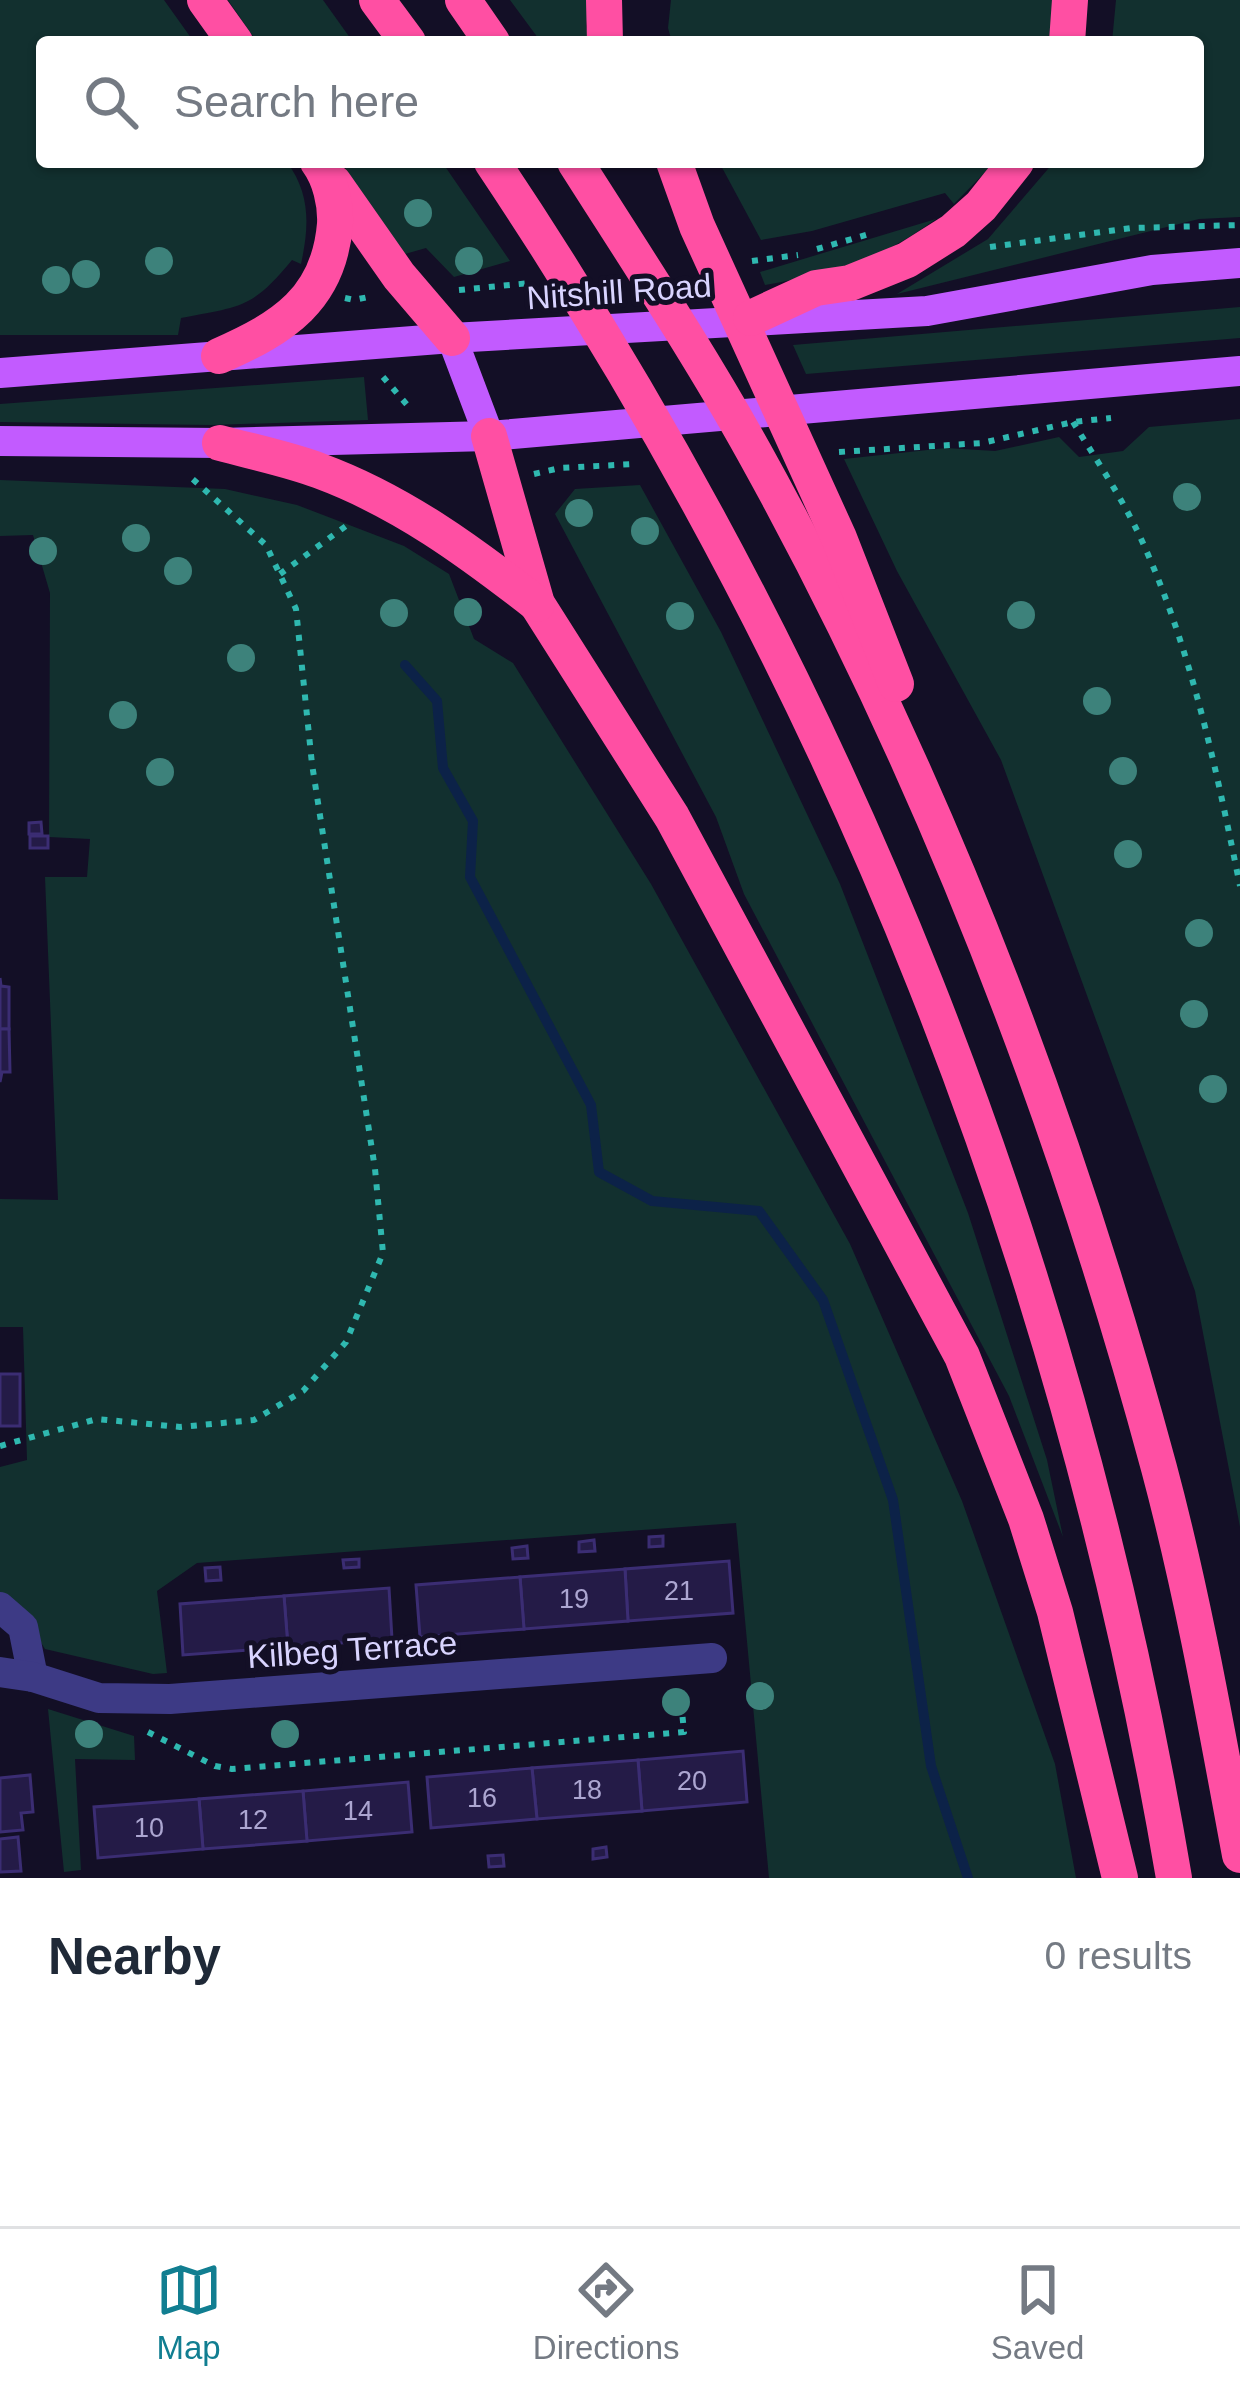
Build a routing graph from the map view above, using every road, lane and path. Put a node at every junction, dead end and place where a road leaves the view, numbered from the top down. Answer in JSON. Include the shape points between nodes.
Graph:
{"nodes":[{"id":1,"x":205,"y":0,"type":"edge"},
{"id":2,"x":377,"y":0,"type":"edge"},
{"id":3,"x":463,"y":0,"type":"edge"},
{"id":4,"x":604,"y":0,"type":"edge"},
{"id":5,"x":627,"y":0,"type":"edge"},
{"id":6,"x":1070,"y":0,"type":"edge"},
{"id":7,"x":231,"y":36,"type":"edge"},
{"id":8,"x":404,"y":36,"type":"edge"},
{"id":9,"x":488,"y":36,"type":"edge"},
{"id":10,"x":605,"y":36,"type":"edge"},
{"id":11,"x":628,"y":36,"type":"edge"},
{"id":12,"x":1067,"y":36,"type":"edge"},
{"id":13,"x":323,"y":168,"type":"edge"},
{"id":14,"x":497,"y":168,"type":"edge"},
{"id":15,"x":579,"y":168,"type":"edge"},
{"id":16,"x":650,"y":168,"type":"edge"},
{"id":17,"x":676,"y":168,"type":"edge"},
{"id":18,"x":1011,"y":168,"type":"edge"},
{"id":19,"x":697,"y":226,"type":"junction"},
{"id":20,"x":1240,"y":262,"type":"edge"},
{"id":21,"x":371,"y":298,"type":"dead end"},
{"id":22,"x":751,"y":318,"type":"junction"},
{"id":23,"x":452,"y":338,"type":"junction"},
{"id":24,"x":380,"y":343,"type":"junction"},
{"id":25,"x":219,"y":356,"type":"junction"},
{"id":26,"x":1240,"y":371,"type":"edge"},
{"id":27,"x":0,"y":373,"type":"edge"},
{"id":28,"x":1073,"y":422,"type":"dead end"},
{"id":29,"x":489,"y":436,"type":"junction"},
{"id":30,"x":414,"y":438,"type":"junction"},
{"id":31,"x":0,"y":441,"type":"edge"},
{"id":32,"x":151,"y":442,"type":"junction"},
{"id":33,"x":220,"y":443,"type":"junction"},
{"id":34,"x":372,"y":494,"type":"junction"},
{"id":35,"x":280,"y":574,"type":"junction"},
{"id":36,"x":538,"y":604,"type":"junction"},
{"id":37,"x":1240,"y":886,"type":"edge"},
{"id":38,"x":993,"y":958,"type":"junction"},
{"id":39,"x":0,"y":1446,"type":"edge"},
{"id":40,"x":0,"y":1607,"type":"edge"},
{"id":41,"x":712,"y":1658,"type":"dead end"},
{"id":42,"x":677,"y":1661,"type":"junction"},
{"id":43,"x":0,"y":1672,"type":"edge"},
{"id":44,"x":33,"y":1677,"type":"junction"},
{"id":45,"x":122,"y":1699,"type":"junction"},
{"id":46,"x":1240,"y":1855,"type":"edge"},
{"id":47,"x":1120,"y":1878,"type":"edge"},
{"id":48,"x":1174,"y":1878,"type":"edge"}],
"edges":[{"from":1,"to":7,"type":"highway"},
{"from":2,"to":8,"type":"highway"},
{"from":3,"to":9,"type":"highway"},
{"from":4,"to":10,"type":"highway"},
{"from":5,"to":11,"type":"highway"},
{"from":6,"to":12,"type":"highway"},
{"from":13,"to":23,"type":"highway"},
{"from":13,"to":25,"type":"highway","via":[[336,216],[316,290],[290,317]]},
{"from":14,"to":48,"type":"highway","via":[[586,302],[730,556],[812,717],[910,944],[1021,1242],[1096,1507]]},
{"from":15,"to":38,"type":"highway","via":[[712,378],[802,542]]},
{"from":16,"to":19,"type":"highway"},
{"from":17,"to":19,"type":"highway"},
{"from":18,"to":22,"type":"highway","via":[[953,231],[907,260]]},
{"from":19,"to":38,"type":"highway","via":[[839,538]]},
{"from":20,"to":22,"type":"main road","name":"Nitshill Road","via":[[928,311]]},
{"from":21,"to":24,"type":"path"},
{"from":22,"to":23,"type":"main road","name":"Nitshill Road"},
{"from":23,"to":24,"type":"main road","name":"Nitshill Road"},
{"from":23,"to":29,"type":"main road"},
{"from":24,"to":25,"type":"main road","name":"Nitshill Road"},
{"from":24,"to":30,"type":"path","via":[[383,380],[414,413]]},
{"from":25,"to":27,"type":"main road","name":"Nitshill Road"},
{"from":26,"to":29,"type":"main road"},
{"from":28,"to":37,"type":"path","via":[[1141,538],[1172,612],[1206,724]]},
{"from":29,"to":30,"type":"main road"},
{"from":29,"to":36,"type":"highway"},
{"from":30,"to":33,"type":"main road"},
{"from":31,"to":32,"type":"main road"},
{"from":32,"to":33,"type":"main road"},
{"from":32,"to":35,"type":"path","via":[[266,545]]},
{"from":33,"to":34,"type":"highway"},
{"from":34,"to":35,"type":"path","via":[[358,517]]},
{"from":34,"to":36,"type":"highway"},
{"from":35,"to":39,"type":"path","via":[[296,609],[382,1253],[346,1342],[303,1391],[254,1420],[180,1427],[97,1419]]},
{"from":36,"to":47,"type":"highway","via":[[671,817],[962,1356],[1055,1612]]},
{"from":38,"to":46,"type":"highway","via":[[1062,1150],[1160,1470]]},
{"from":40,"to":44,"type":"street","via":[[23,1628]]},
{"from":41,"to":42,"type":"street","name":"Kilbeg Terrace"},
{"from":42,"to":45,"type":"street","name":"Kilbeg Terrace"},
{"from":42,"to":45,"type":"path","via":[[684,1732],[232,1769],[132,1724]]},
{"from":43,"to":44,"type":"street","name":"Kilbeg Terrace"},
{"from":44,"to":45,"type":"street","name":"Kilbeg Terrace"}]}
